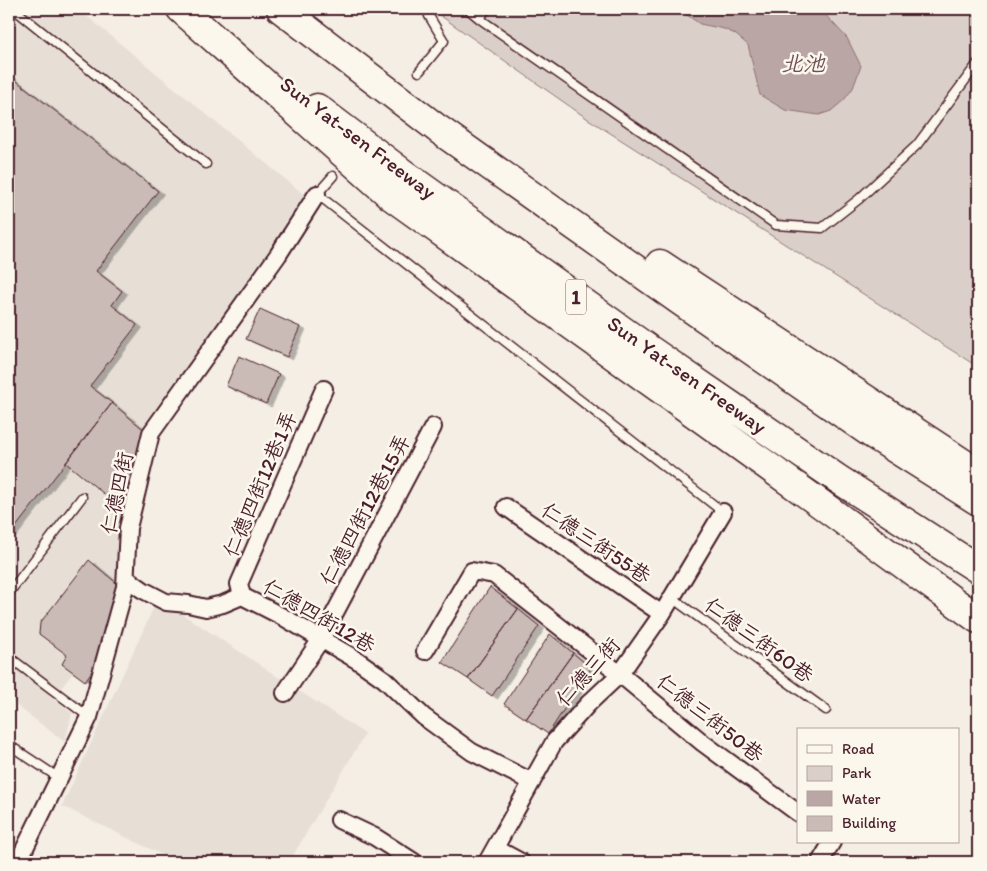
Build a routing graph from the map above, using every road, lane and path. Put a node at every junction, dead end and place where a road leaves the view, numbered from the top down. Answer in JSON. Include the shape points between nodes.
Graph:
{"nodes":[{"id":1,"x":14,"y":9,"type":"edge"},
{"id":2,"x":181,"y":9,"type":"edge"},
{"id":3,"x":186,"y":9,"type":"edge"},
{"id":4,"x":281,"y":9,"type":"edge"},
{"id":5,"x":429,"y":9,"type":"edge"},
{"id":6,"x":468,"y":9,"type":"edge"},
{"id":7,"x":486,"y":9,"type":"edge"},
{"id":8,"x":480,"y":19,"type":"junction"},
{"id":9,"x":978,"y":63,"type":"edge"},
{"id":10,"x":419,"y":72,"type":"dead end"},
{"id":11,"x":438,"y":129,"type":"junction"},
{"id":12,"x":206,"y":164,"type":"dead end"},
{"id":13,"x":333,"y":176,"type":"dead end"},
{"id":14,"x":318,"y":194,"type":"junction"},
{"id":15,"x":324,"y":389,"type":"dead end"},
{"id":16,"x":433,"y":427,"type":"dead end"},
{"id":17,"x":978,"y":473,"type":"edge"},
{"id":18,"x":82,"y":497,"type":"dead end"},
{"id":19,"x":978,"y":501,"type":"edge"},
{"id":20,"x":506,"y":507,"type":"dead end"},
{"id":21,"x":723,"y":512,"type":"joint"},
{"id":22,"x":978,"y":569,"type":"edge"},
{"id":23,"x":126,"y":578,"type":"junction"},
{"id":24,"x":9,"y":593,"type":"edge"},
{"id":25,"x":242,"y":596,"type":"junction"},
{"id":26,"x":672,"y":598,"type":"junction"},
{"id":27,"x":662,"y":614,"type":"junction"},
{"id":28,"x":978,"y":619,"type":"edge"},
{"id":29,"x":321,"y":639,"type":"junction"},
{"id":30,"x":425,"y":652,"type":"dead end"},
{"id":31,"x":9,"y":657,"type":"edge"},
{"id":32,"x":620,"y":674,"type":"junction"},
{"id":33,"x":285,"y":693,"type":"dead end"},
{"id":34,"x":826,"y":710,"type":"dead end"},
{"id":35,"x":89,"y":717,"type":"junction"},
{"id":36,"x":9,"y":745,"type":"edge"},
{"id":37,"x":59,"y":778,"type":"junction"},
{"id":38,"x":532,"y":782,"type":"junction"},
{"id":39,"x":797,"y":812,"type":"edge"},
{"id":40,"x":339,"y":820,"type":"dead end"},
{"id":41,"x":831,"y":844,"type":"edge"},
{"id":42,"x":495,"y":848,"type":"junction"},
{"id":43,"x":18,"y":862,"type":"edge"},
{"id":44,"x":414,"y":862,"type":"edge"},
{"id":45,"x":487,"y":862,"type":"edge"},
{"id":46,"x":521,"y":862,"type":"edge"},
{"id":47,"x":820,"y":862,"type":"edge"}],
"edges":[{"from":1,"to":12,"type":"lane"},
{"from":2,"to":28,"type":"highway","via":[[391,196]]},
{"from":3,"to":22,"type":"highway","name":"Sun Yat-sen Freeway","number":"1","via":[[404,174],[647,348],[838,479]]},
{"from":4,"to":11,"type":"highway"},
{"from":5,"to":10,"type":"lane","via":[[429,16],[444,41]]},
{"from":6,"to":8,"type":"lane"},
{"from":7,"to":8,"type":"lane"},
{"from":8,"to":9,"type":"lane","via":[[776,225],[822,228],[859,199],[917,145]]},
{"from":11,"to":17,"type":"highway","via":[[563,197],[695,288]]},
{"from":11,"to":19,"type":"highway","via":[[872,434]]},
{"from":13,"to":14,"type":"lane"},
{"from":14,"to":21,"type":"lane"},
{"from":14,"to":23,"type":"street","name":"仁德四街","via":[[151,433],[128,528]]},
{"from":15,"to":25,"type":"street","name":"仁德四街12巷1弄","via":[[239,584]]},
{"from":16,"to":29,"type":"street","name":"仁德四街12巷15弄"},
{"from":18,"to":24,"type":"lane"},
{"from":20,"to":27,"type":"street","name":"仁德三街55巷"},
{"from":21,"to":26,"type":"street","name":"仁德三街"},
{"from":23,"to":25,"type":"street","name":"仁德四街12巷","via":[[166,602],[206,608]]},
{"from":23,"to":35,"type":"street","name":"仁德四街"},
{"from":25,"to":29,"type":"street","name":"仁德四街12巷"},
{"from":26,"to":27,"type":"street","name":"仁德三街"},
{"from":26,"to":34,"type":"lane","name":"仁德三街60巷"},
{"from":27,"to":32,"type":"street","name":"仁德三街"},
{"from":29,"to":33,"type":"street","name":"仁德四街12巷15弄"},
{"from":29,"to":38,"type":"street","name":"仁德四街12巷","via":[[377,674],[424,718],[472,752]]},
{"from":30,"to":32,"type":"street","name":"仁德三街50巷","via":[[472,571],[494,575]]},
{"from":31,"to":35,"type":"lane"},
{"from":32,"to":38,"type":"street","name":"仁德三街","via":[[554,742]]},
{"from":32,"to":39,"type":"street","name":"仁德三街50巷","via":[[703,743]]},
{"from":35,"to":37,"type":"street","name":"仁德四街"},
{"from":36,"to":37,"type":"lane"},
{"from":37,"to":43,"type":"street","name":"仁德四街"},
{"from":38,"to":42,"type":"street","name":"仁德三街"},
{"from":40,"to":44,"type":"street","via":[[375,837]]},
{"from":41,"to":47,"type":"street"},
{"from":42,"to":45,"type":"street","name":"仁德三街"},
{"from":42,"to":46,"type":"street"}]}
